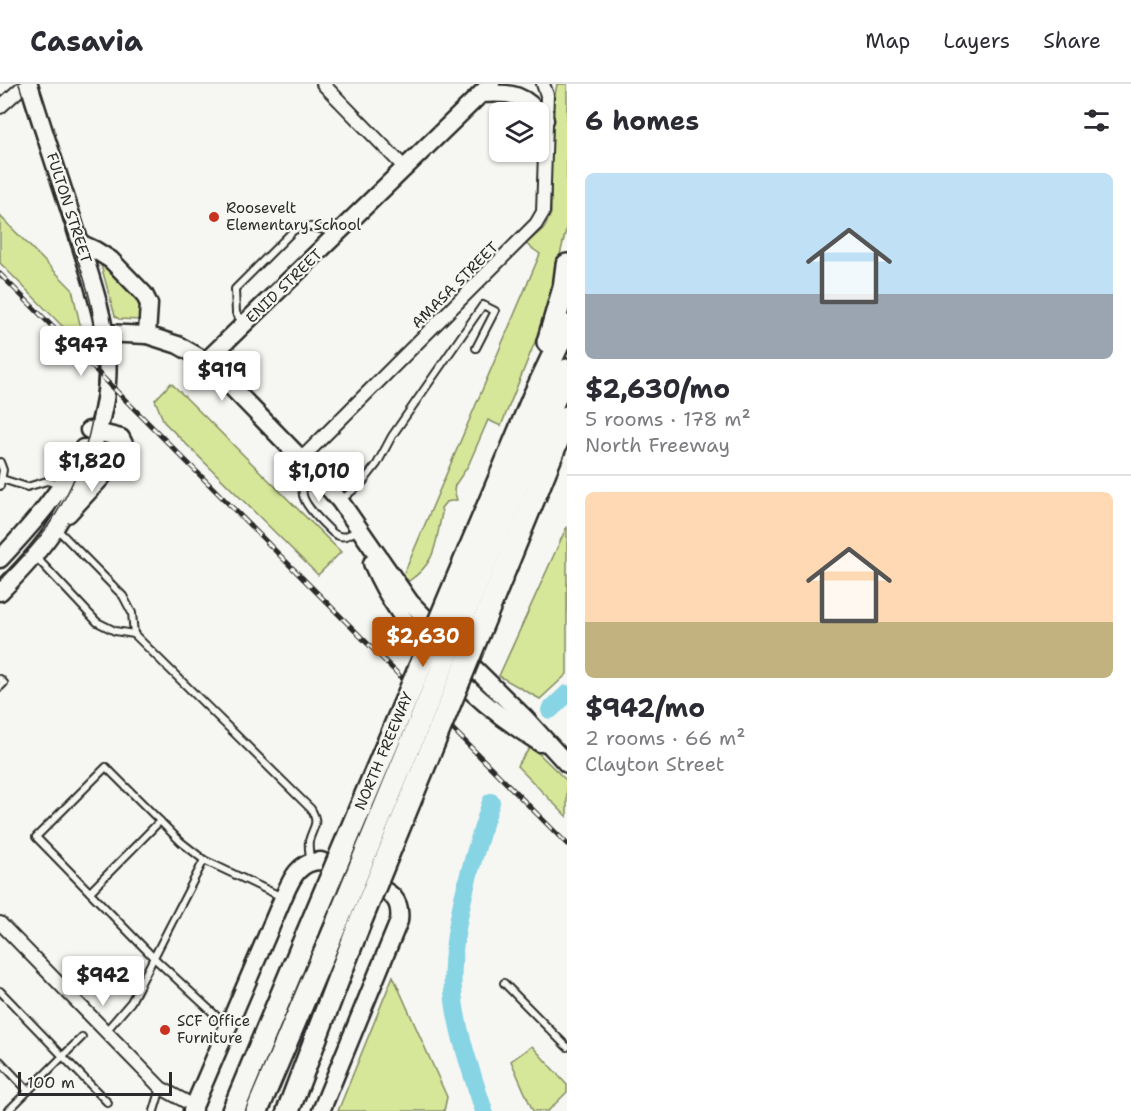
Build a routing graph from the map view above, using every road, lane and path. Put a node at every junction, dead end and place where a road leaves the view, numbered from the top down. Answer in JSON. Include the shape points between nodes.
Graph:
{"nodes":[{"id":1,"x":323,"y":84,"type":"edge"},
{"id":2,"x":29,"y":85,"type":"edge"},
{"id":3,"x":486,"y":89,"type":"edge"},
{"id":4,"x":529,"y":102,"type":"edge"},
{"id":5,"x":0,"y":106,"type":"edge"},
{"id":6,"x":544,"y":162,"type":"edge"},
{"id":7,"x":405,"y":168,"type":"junction"},
{"id":8,"x":336,"y":235,"type":"junction"},
{"id":9,"x":80,"y":243,"type":"junction"},
{"id":10,"x":567,"y":266,"type":"edge"},
{"id":11,"x":244,"y":325,"type":"junction"},
{"id":12,"x":567,"y":326,"type":"edge"},
{"id":13,"x":103,"y":333,"type":"junction"},
{"id":14,"x":147,"y":335,"type":"junction"},
{"id":15,"x":476,"y":348,"type":"dead end"},
{"id":16,"x":206,"y":361,"type":"junction"},
{"id":17,"x":567,"y":370,"type":"edge"},
{"id":18,"x":533,"y":398,"type":"junction"},
{"id":19,"x":567,"y":417,"type":"edge"},
{"id":20,"x":93,"y":431,"type":"junction"},
{"id":21,"x":302,"y":458,"type":"junction"},
{"id":22,"x":0,"y":462,"type":"edge"},
{"id":23,"x":316,"y":474,"type":"junction"},
{"id":24,"x":1,"y":482,"type":"edge"},
{"id":25,"x":518,"y":484,"type":"junction"},
{"id":26,"x":61,"y":485,"type":"junction"},
{"id":27,"x":340,"y":501,"type":"junction"},
{"id":28,"x":55,"y":528,"type":"junction"},
{"id":29,"x":359,"y":529,"type":"junction"},
{"id":30,"x":34,"y":555,"type":"junction"},
{"id":31,"x":0,"y":559,"type":"edge"},
{"id":32,"x":0,"y":592,"type":"edge"},
{"id":33,"x":134,"y":634,"type":"junction"},
{"id":34,"x":0,"y":679,"type":"edge"},
{"id":35,"x":0,"y":687,"type":"edge"},
{"id":36,"x":567,"y":764,"type":"edge"},
{"id":37,"x":160,"y":821,"type":"junction"},
{"id":38,"x":204,"y":860,"type":"junction"},
{"id":39,"x":310,"y":861,"type":"junction"},
{"id":40,"x":90,"y":892,"type":"junction"},
{"id":41,"x":283,"y":898,"type":"junction"},
{"id":42,"x":0,"y":923,"type":"edge"},
{"id":43,"x":153,"y":957,"type":"junction"},
{"id":44,"x":504,"y":983,"type":"dead end"},
{"id":45,"x":0,"y":991,"type":"edge"},
{"id":46,"x":228,"y":1027,"type":"junction"},
{"id":47,"x":106,"y":1032,"type":"junction"},
{"id":48,"x":82,"y":1037,"type":"dead end"},
{"id":49,"x":567,"y":1047,"type":"edge"},
{"id":50,"x":63,"y":1056,"type":"junction"},
{"id":51,"x":0,"y":1061,"type":"edge"},
{"id":52,"x":161,"y":1088,"type":"junction"},
{"id":53,"x":28,"y":1091,"type":"junction"},
{"id":54,"x":241,"y":1092,"type":"junction"},
{"id":55,"x":108,"y":1103,"type":"dead end"},
{"id":56,"x":193,"y":1109,"type":"edge"},
{"id":57,"x":289,"y":1110,"type":"edge"},
{"id":58,"x":8,"y":1111,"type":"edge"},
{"id":59,"x":154,"y":1111,"type":"edge"},
{"id":60,"x":221,"y":1111,"type":"edge"},
{"id":61,"x":232,"y":1111,"type":"edge"},
{"id":62,"x":257,"y":1111,"type":"edge"},
{"id":63,"x":321,"y":1111,"type":"edge"}],
"edges":[{"from":1,"to":7,"type":"street"},
{"from":2,"to":5,"type":"street"},
{"from":2,"to":9,"type":"street","name":"FULTON STREET"},
{"from":3,"to":4,"type":"street","via":[[514,94]]},
{"from":3,"to":7,"type":"street","name":"ENID STREET"},
{"from":6,"to":21,"type":"street","name":"AMASA STREET","via":[[543,212],[536,224]]},
{"from":7,"to":8,"type":"street","name":"ENID STREET"},
{"from":8,"to":11,"type":"street","name":"ENID STREET"},
{"from":8,"to":11,"type":"lane","via":[[320,228],[301,227],[239,283],[235,307]]},
{"from":9,"to":13,"type":"street","name":"FULTON STREET","via":[[95,288]]},
{"from":9,"to":14,"type":"street","via":[[111,260],[144,294],[149,304]]},
{"from":10,"to":18,"type":"highway"},
{"from":11,"to":16,"type":"street","name":"ENID STREET"},
{"from":12,"to":18,"type":"highway","name":"NORTH FREEWAY"},
{"from":13,"to":14,"type":"street"},
{"from":13,"to":20,"type":"street","name":"FULTON STREET","via":[[107,382]]},
{"from":14,"to":16,"type":"street","via":[[178,345]]},
{"from":15,"to":27,"type":"lane","via":[[495,311],[483,306],[392,436],[377,464]]},
{"from":16,"to":21,"type":"street"},
{"from":17,"to":25,"type":"highway","name":"NORTH FREEWAY"},
{"from":18,"to":25,"type":"highway","name":"NORTH FREEWAY"},
{"from":19,"to":25,"type":"highway","name":"NORTH FREEWAY"},
{"from":20,"to":26,"type":"street","name":"FULTON STREET"},
{"from":20,"to":28,"type":"street","name":"FULTON STREET","via":[[76,486]]},
{"from":20,"to":28,"type":"street","via":[[121,438],[124,453]]},
{"from":21,"to":23,"type":"street"},
{"from":22,"to":24,"type":"lane"},
{"from":23,"to":27,"type":"street"},
{"from":23,"to":29,"type":"lane","via":[[305,483],[304,500],[339,537]]},
{"from":24,"to":26,"type":"lane","via":[[27,487],[47,481]]},
{"from":25,"to":54,"type":"highway","name":"NORTH FREEWAY","bridge":true,"via":[[302,946]]},
{"from":25,"to":57,"type":"highway","name":"NORTH FREEWAY","bridge":true},
{"from":25,"to":62,"type":"highway","name":"NORTH FREEWAY","bridge":true},
{"from":26,"to":31,"type":"street","name":"FULTON STREET"},
{"from":27,"to":29,"type":"street"},
{"from":28,"to":30,"type":"street","name":"FULTON STREET"},
{"from":28,"to":33,"type":"lane","via":[[123,596],[132,613]]},
{"from":29,"to":36,"type":"street","via":[[410,602]]},
{"from":30,"to":32,"type":"street","name":"FULTON STREET"},
{"from":30,"to":33,"type":"lane","via":[[97,622],[115,631]]},
{"from":33,"to":39,"type":"lane","via":[[311,808],[316,824],[309,843]]},
{"from":34,"to":35,"type":"lane","via":[[4,683]]},
{"from":37,"to":38,"type":"lane"},
{"from":37,"to":40,"type":"lane"},
{"from":37,"to":40,"type":"lane","via":[[106,767],[36,837]]},
{"from":38,"to":41,"type":"lane"},
{"from":38,"to":43,"type":"lane"},
{"from":39,"to":41,"type":"street","via":[[297,871]]},
{"from":39,"to":63,"type":"street","via":[[321,861],[389,893],[400,911]]},
{"from":40,"to":43,"type":"lane"},
{"from":41,"to":46,"type":"street"},
{"from":42,"to":47,"type":"street"},
{"from":43,"to":46,"type":"lane"},
{"from":43,"to":47,"type":"lane","via":[[131,1002]]},
{"from":44,"to":49,"type":"lane"},
{"from":45,"to":50,"type":"lane"},
{"from":46,"to":56,"type":"street"},
{"from":47,"to":52,"type":"street"},
{"from":48,"to":50,"type":"lane"},
{"from":50,"to":53,"type":"lane"},
{"from":50,"to":55,"type":"lane"},
{"from":51,"to":53,"type":"lane"},
{"from":52,"to":56,"type":"street"},
{"from":52,"to":59,"type":"lane"},
{"from":53,"to":58,"type":"lane"},
{"from":54,"to":60,"type":"highway"},
{"from":54,"to":61,"type":"highway","name":"NORTH FREEWAY"}]}
